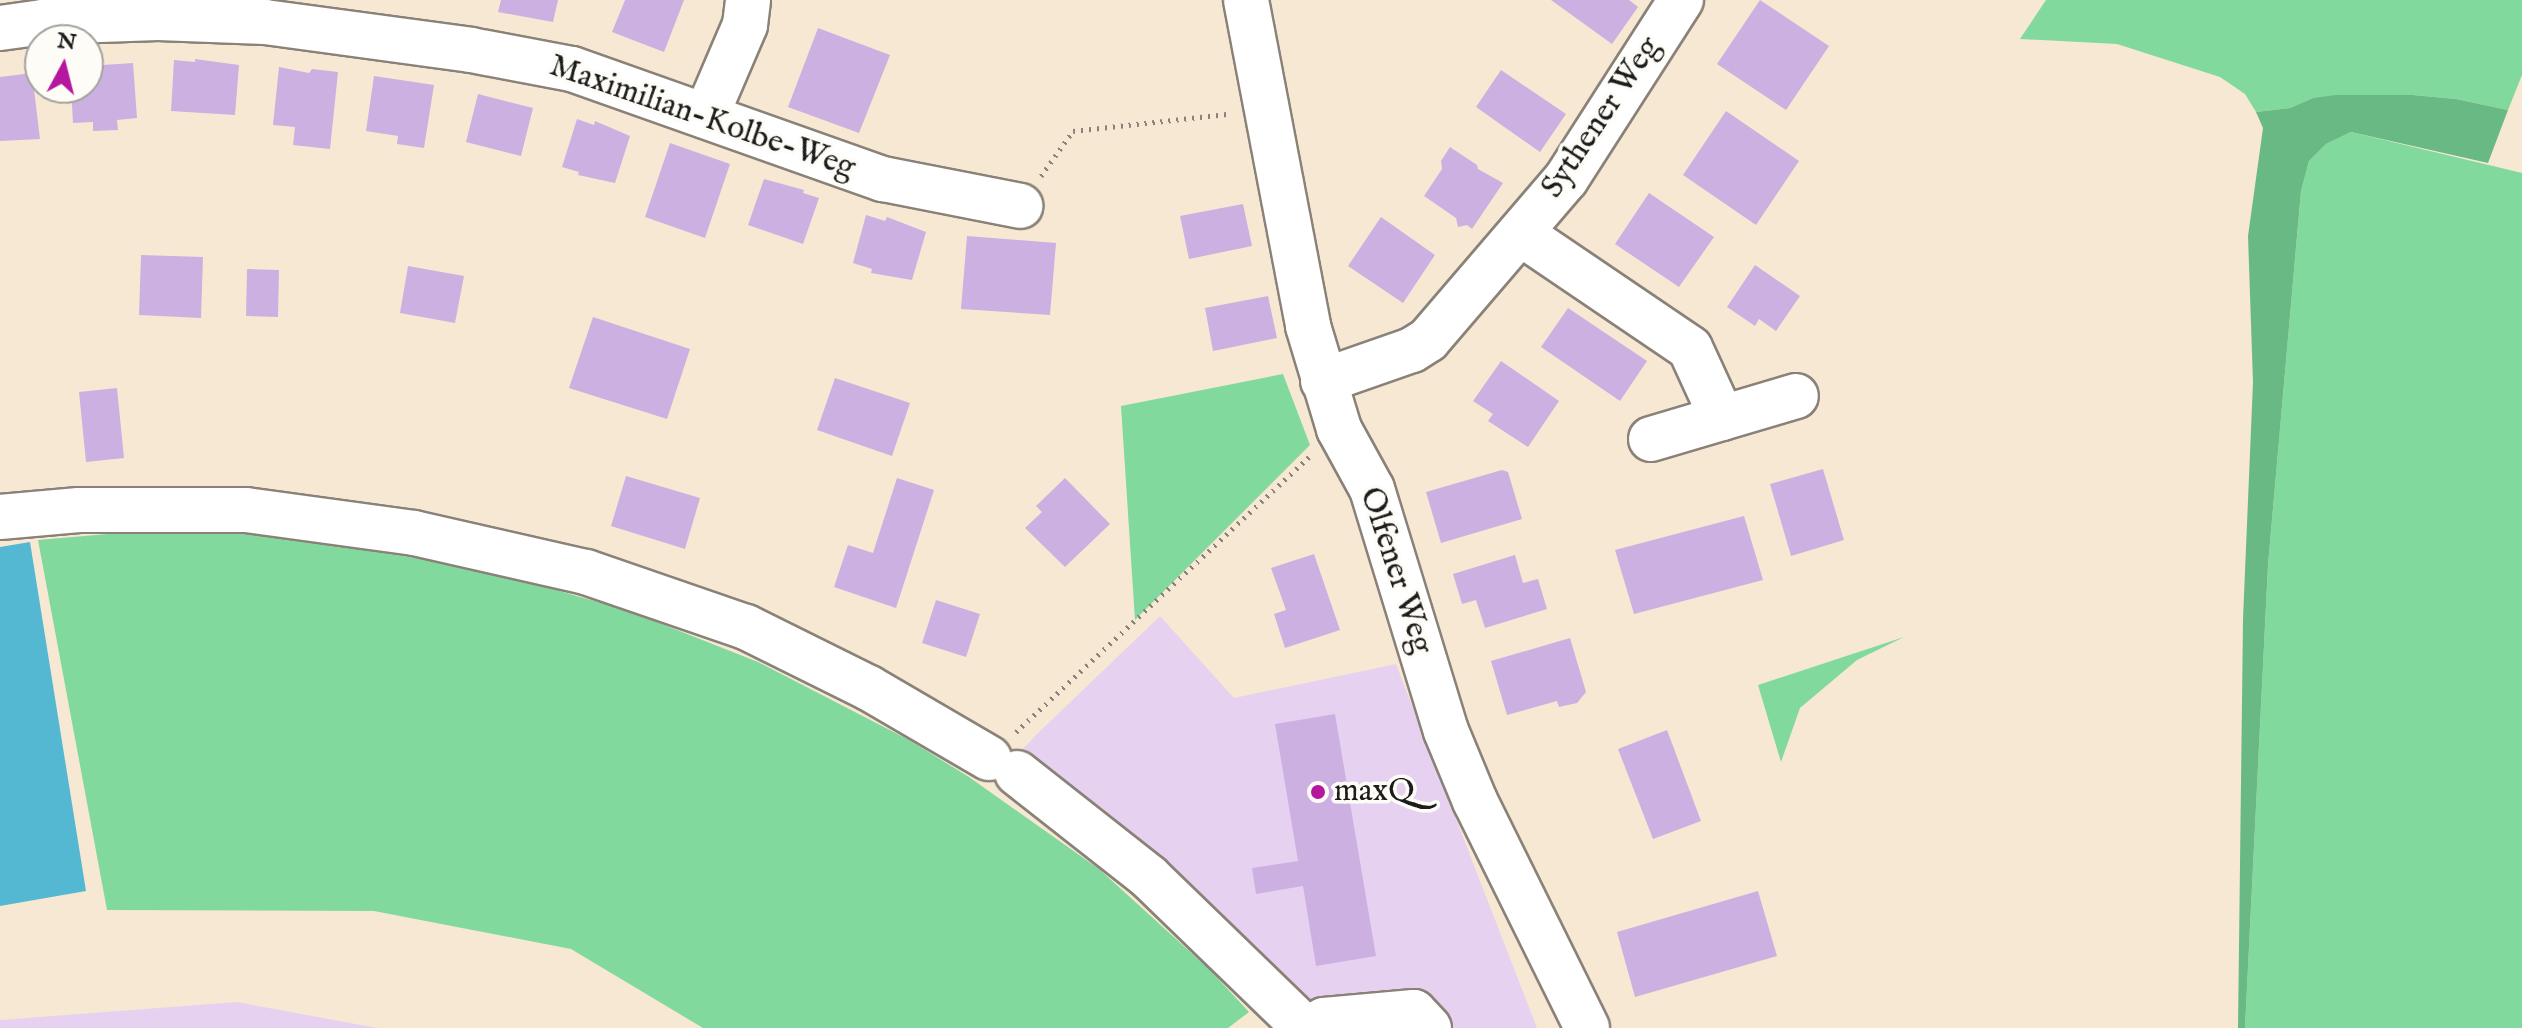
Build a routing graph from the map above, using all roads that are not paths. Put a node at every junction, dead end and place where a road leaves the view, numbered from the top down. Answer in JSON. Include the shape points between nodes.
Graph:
{"nodes":[{"id":1,"x":748,"y":0,"type":"edge"},
{"id":2,"x":1246,"y":0,"type":"edge"},
{"id":3,"x":1681,"y":0,"type":"edge"},
{"id":4,"x":0,"y":28,"type":"edge"},
{"id":5,"x":706,"y":116,"type":"junction"},
{"id":6,"x":1020,"y":206,"type":"road end"},
{"id":7,"x":1520,"y":233,"type":"junction"},
{"id":8,"x":1323,"y":381,"type":"junction"},
{"id":9,"x":1796,"y":396,"type":"dead end"},
{"id":10,"x":1722,"y":418,"type":"junction"},
{"id":11,"x":1651,"y":439,"type":"dead end"},
{"id":12,"x":0,"y":517,"type":"edge"},
{"id":13,"x":1308,"y":1028,"type":"edge"},
{"id":14,"x":1429,"y":1028,"type":"edge"},
{"id":15,"x":1587,"y":1028,"type":"edge"}],
"edges":[{"from":1,"to":5,"type":"street","via":[[745,25]]},
{"from":2,"to":8,"type":"street","name":"Olfener Weg"},
{"from":3,"to":7,"type":"street","name":"Sythener Weg","via":[[1566,179]]},
{"from":4,"to":5,"type":"street","name":"Maximilian-Kolbe-Weg","via":[[158,18],[364,33],[572,69]]},
{"from":5,"to":6,"type":"street","name":"Maximilian-Kolbe-Weg","via":[[883,179]]},
{"from":7,"to":8,"type":"street","name":"Sythener Weg","via":[[1428,340]]},
{"from":7,"to":10,"type":"street","name":"Sythener Weg","via":[[1690,348]]},
{"from":8,"to":15,"type":"street","name":"Olfener Weg","via":[[1339,429],[1372,489],[1446,731]]},
{"from":9,"to":10,"type":"street"},
{"from":10,"to":11,"type":"street"},
{"from":12,"to":13,"type":"street","via":[[79,510],[246,510],[414,533],[586,572],[746,627],[869,688],[1003,765],[1149,877]]},
{"from":13,"to":14,"type":"street","via":[[1324,1020],[1414,1012]]}]}
